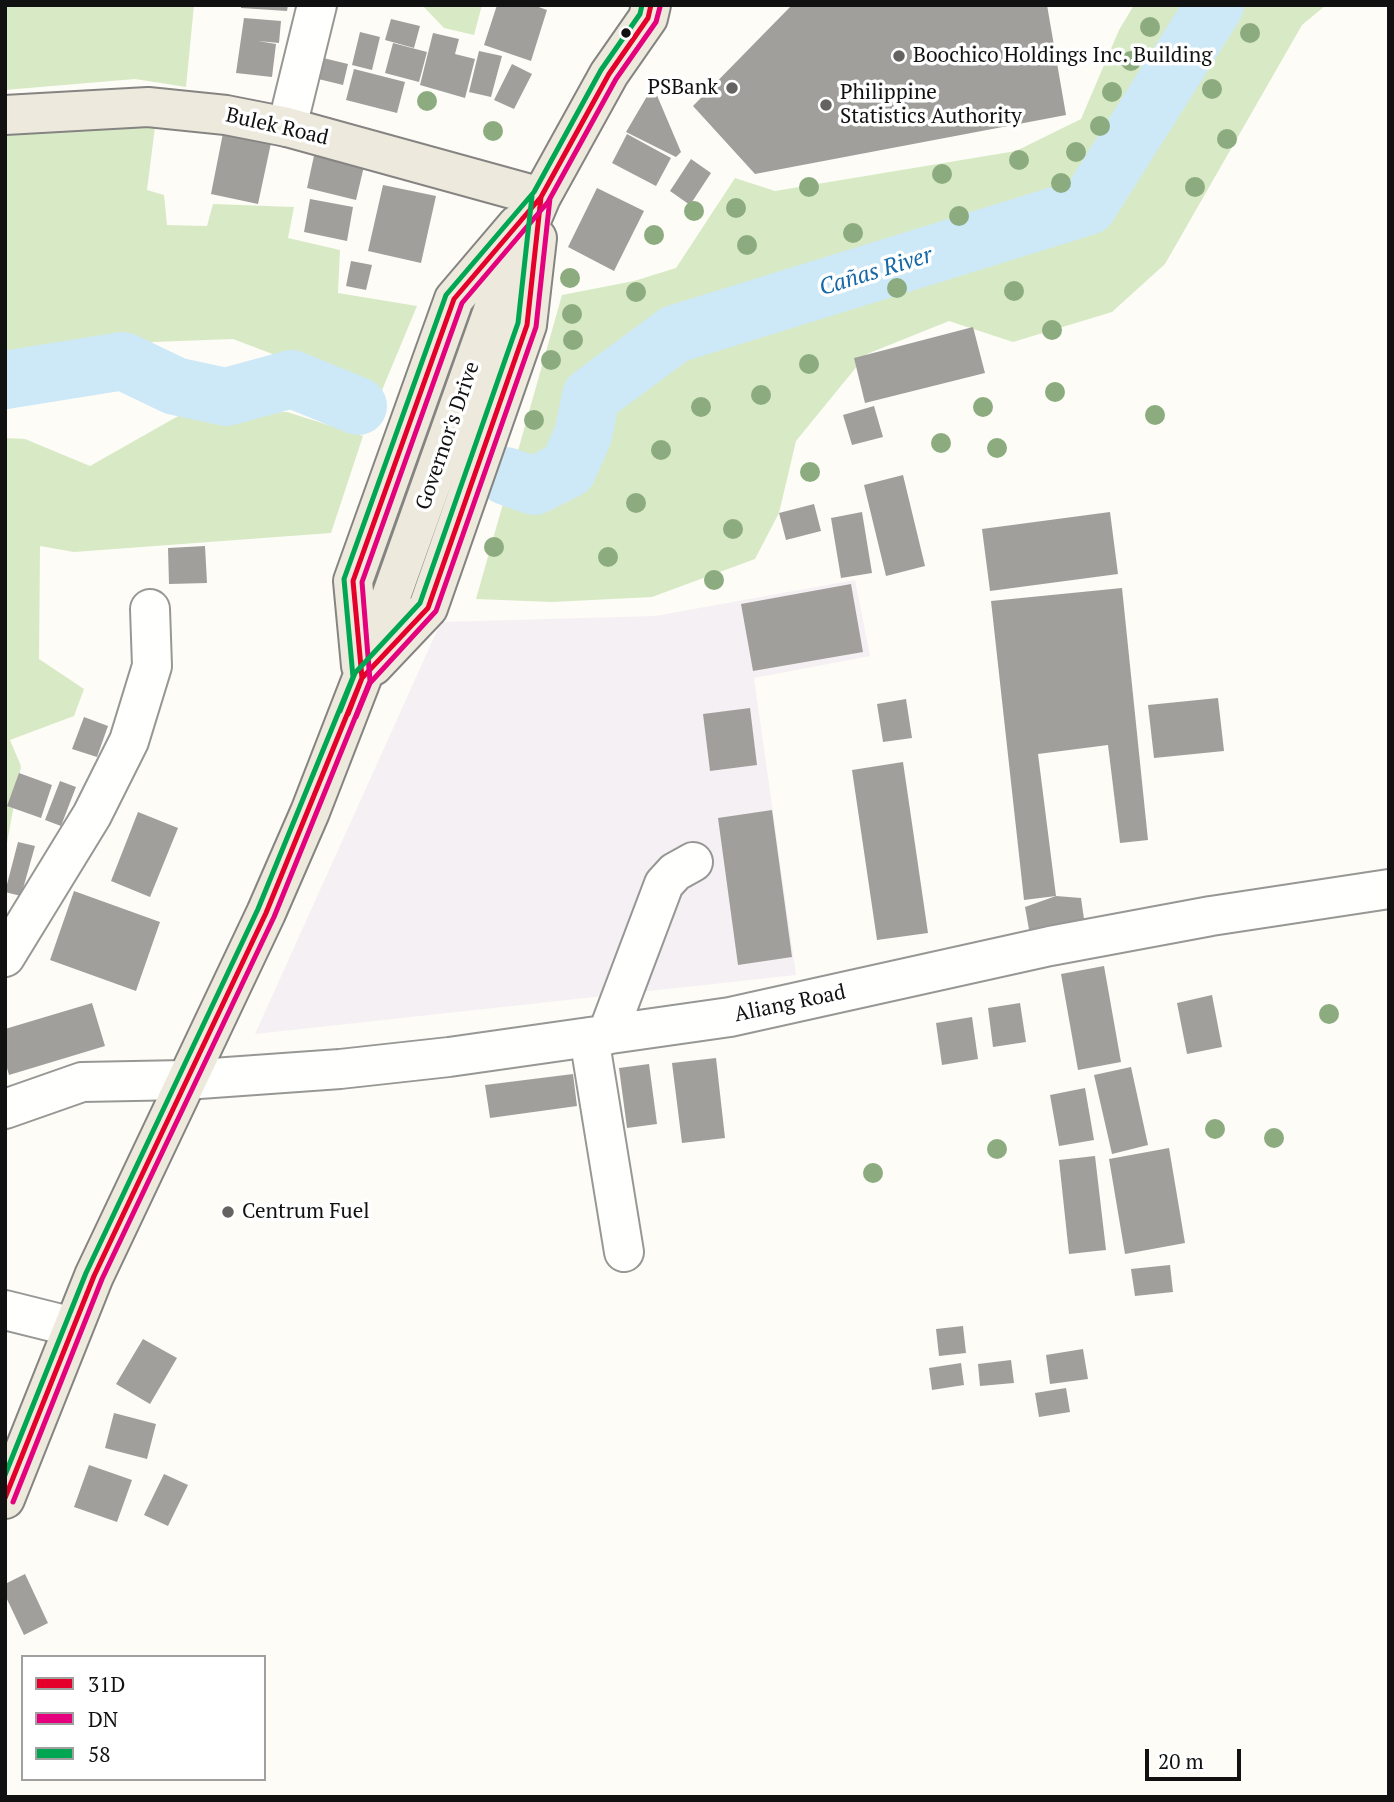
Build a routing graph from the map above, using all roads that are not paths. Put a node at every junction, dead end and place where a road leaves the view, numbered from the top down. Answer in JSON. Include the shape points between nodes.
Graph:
{"nodes":[{"id":1,"x":317,"y":5,"type":"edge"},
{"id":2,"x":660,"y":9,"type":"edge"},
{"id":3,"x":5,"y":115,"type":"edge"},
{"id":4,"x":287,"y":127,"type":"junction"},
{"id":5,"x":541,"y":197,"type":"junction"},
{"id":6,"x":150,"y":610,"type":"dead end"},
{"id":7,"x":362,"y":678,"type":"junction"},
{"id":8,"x":693,"y":862,"type":"dead end"},
{"id":9,"x":1389,"y":889,"type":"edge"},
{"id":10,"x":5,"y":957,"type":"edge"},
{"id":11,"x":598,"y":1036,"type":"junction"},
{"id":12,"x":185,"y":1080,"type":"junction"},
{"id":13,"x":5,"y":1110,"type":"edge"},
{"id":14,"x":624,"y":1252,"type":"dead end"},
{"id":15,"x":5,"y":1310,"type":"edge"},
{"id":16,"x":73,"y":1326,"type":"junction"},
{"id":17,"x":5,"y":1499,"type":"edge"}],
"edges":[{"from":1,"to":4,"type":"street"},
{"from":2,"to":5,"type":"main road","name":"Governor's Drive","via":[[609,74]]},
{"from":3,"to":4,"type":"main road","name":"Bulek Road","via":[[168,108]]},
{"from":4,"to":5,"type":"main road","name":"Bulek Road"},
{"from":5,"to":7,"type":"main road","name":"Governor's Drive","via":[[492,313]]},
{"from":5,"to":7,"type":"main road","name":"Governor's Drive","via":[[527,325],[428,608]]},
{"from":5,"to":7,"type":"main road","name":"Governor's Drive","via":[[454,299],[353,581]]},
{"from":6,"to":10,"type":"street","via":[[152,666],[129,741],[92,815]]},
{"from":7,"to":12,"type":"main road","name":"Governor's Drive","via":[[267,913]]},
{"from":8,"to":11,"type":"street","via":[[664,884]]},
{"from":9,"to":11,"type":"street","name":"Aliang Road","via":[[1077,941],[730,1017]]},
{"from":11,"to":12,"type":"street","name":"Aliang Road","via":[[340,1069]]},
{"from":11,"to":14,"type":"street"},
{"from":12,"to":13,"type":"street","name":"Aliang Road","via":[[82,1082]]},
{"from":12,"to":16,"type":"main road","name":"Governor's Drive"},
{"from":15,"to":16,"type":"street"},
{"from":16,"to":17,"type":"main road","name":"Governor's Drive"}]}
